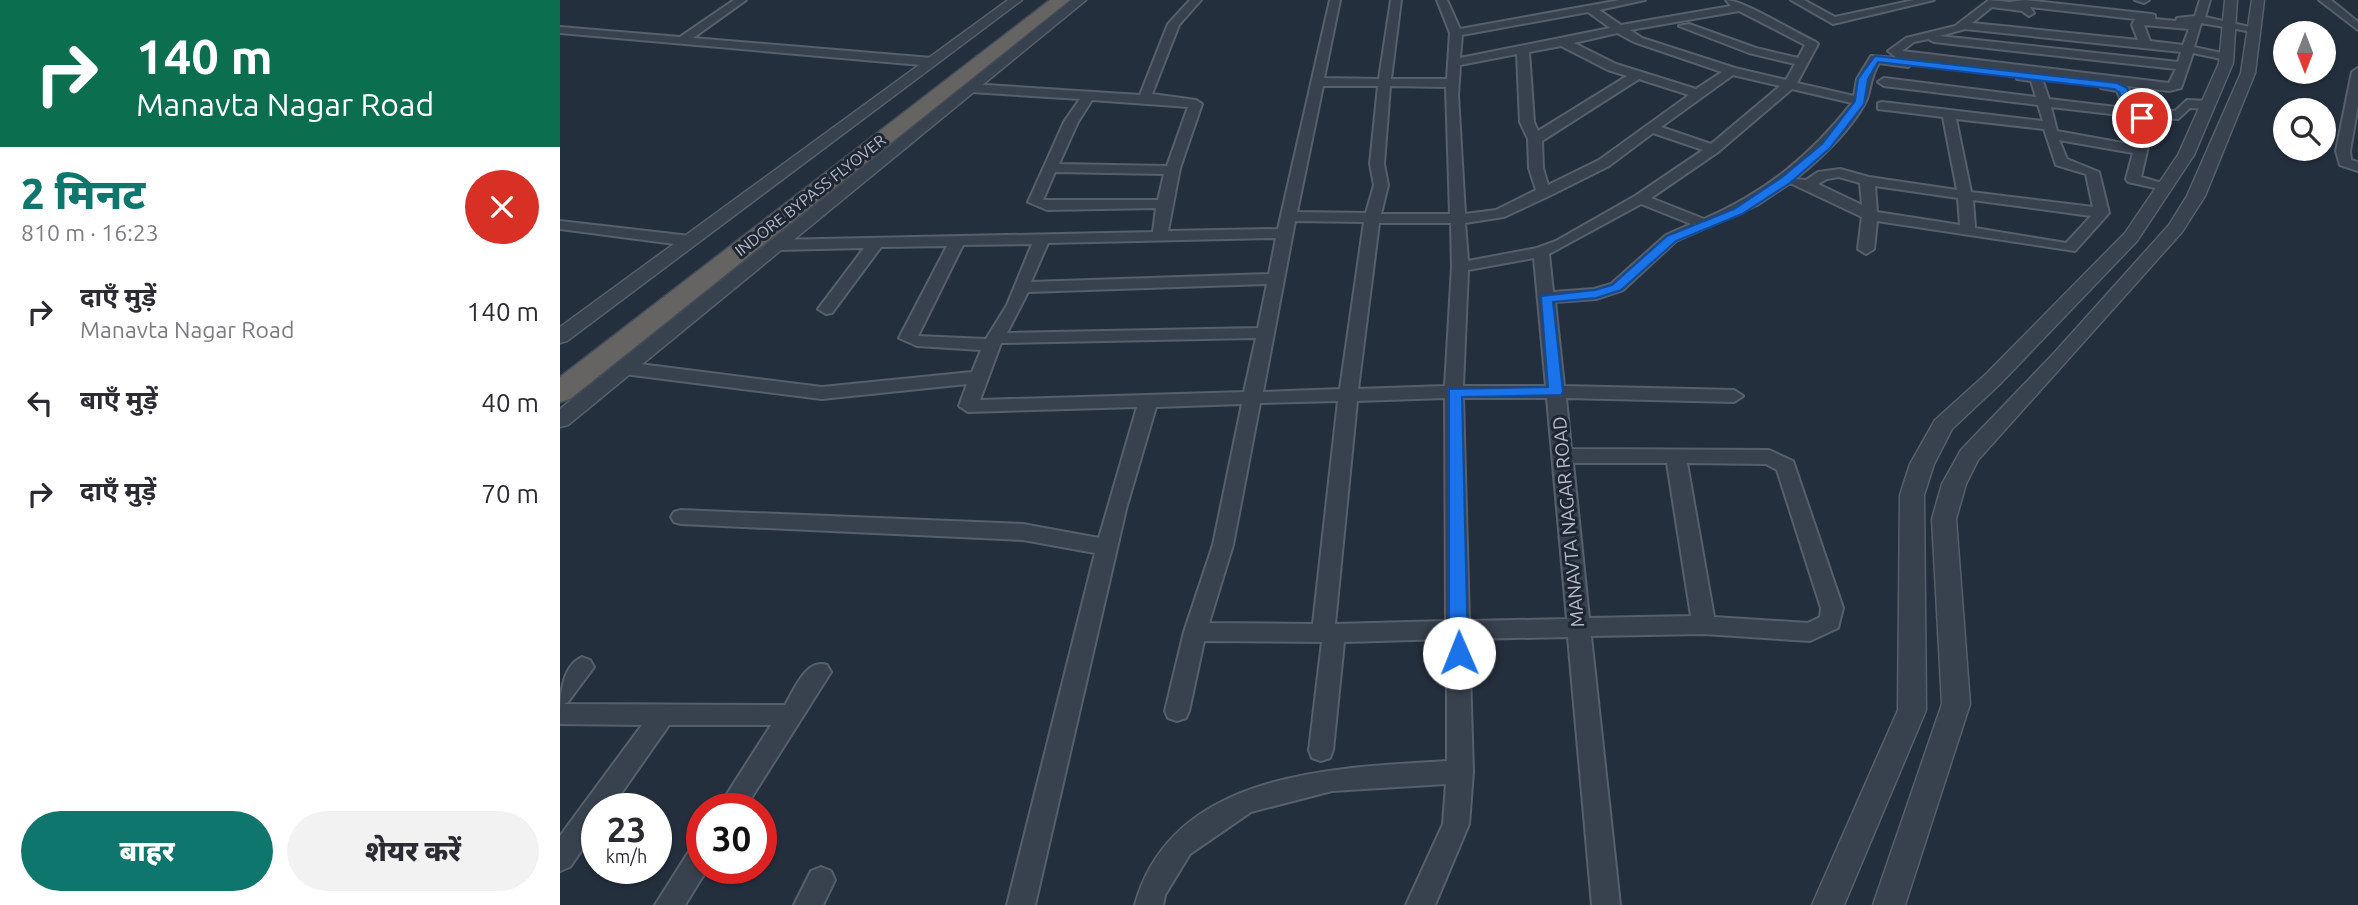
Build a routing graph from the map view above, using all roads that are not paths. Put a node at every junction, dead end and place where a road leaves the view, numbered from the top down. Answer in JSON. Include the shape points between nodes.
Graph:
{"nodes":[{"id":1,"x":741,"y":0,"type":"edge"},
{"id":2,"x":1016,"y":0,"type":"edge"},
{"id":3,"x":1038,"y":0,"type":"edge"},
{"id":4,"x":1062,"y":0,"type":"edge"},
{"id":5,"x":1080,"y":0,"type":"edge"},
{"id":6,"x":1196,"y":0,"type":"edge"},
{"id":7,"x":1335,"y":0,"type":"edge"},
{"id":8,"x":1396,"y":0,"type":"edge"},
{"id":9,"x":1442,"y":0,"type":"edge"},
{"id":10,"x":1640,"y":0,"type":"edge"},
{"id":11,"x":1730,"y":0,"type":"edge"},
{"id":12,"x":1796,"y":0,"type":"edge"},
{"id":13,"x":1929,"y":0,"type":"edge"},
{"id":14,"x":2003,"y":0,"type":"edge"},
{"id":15,"x":2143,"y":0,"type":"edge"},
{"id":16,"x":2205,"y":0,"type":"edge"},
{"id":17,"x":2231,"y":0,"type":"edge"},
{"id":18,"x":2258,"y":0,"type":"edge"},
{"id":19,"x":2324,"y":0,"type":"edge"},
{"id":20,"x":1741,"y":7,"type":"junction"},
{"id":21,"x":1590,"y":8,"type":"junction"},
{"id":22,"x":2029,"y":13,"type":"junction"},
{"id":23,"x":2198,"y":19,"type":"junction"},
{"id":24,"x":1966,"y":23,"type":"junction"},
{"id":25,"x":2138,"y":24,"type":"junction"},
{"id":26,"x":1949,"y":25,"type":"dead end"},
{"id":27,"x":2229,"y":25,"type":"junction"},
{"id":28,"x":1685,"y":26,"type":"dead end"},
{"id":29,"x":2358,"y":27,"type":"edge"},
{"id":30,"x":1619,"y":29,"type":"junction"},
{"id":31,"x":2034,"y":29,"type":"junction"},
{"id":32,"x":2253,"y":29,"type":"junction"},
{"id":33,"x":560,"y":30,"type":"edge"},
{"id":34,"x":1822,"y":32,"type":"junction"},
{"id":35,"x":1456,"y":33,"type":"junction"},
{"id":36,"x":2064,"y":36,"type":"junction"},
{"id":37,"x":1920,"y":37,"type":"junction"},
{"id":38,"x":683,"y":40,"type":"junction"},
{"id":39,"x":1563,"y":42,"type":"junction"},
{"id":40,"x":2145,"y":42,"type":"junction"},
{"id":41,"x":2001,"y":46,"type":"junction"},
{"id":42,"x":2189,"y":49,"type":"junction"},
{"id":43,"x":1523,"y":50,"type":"junction"},
{"id":44,"x":2070,"y":54,"type":"junction"},
{"id":45,"x":2227,"y":58,"type":"junction"},
{"id":46,"x":1875,"y":59,"type":"junction"},
{"id":47,"x":1456,"y":62,"type":"junction"},
{"id":48,"x":1802,"y":62,"type":"junction"},
{"id":49,"x":2183,"y":66,"type":"junction"},
{"id":50,"x":1955,"y":68,"type":"junction"},
{"id":51,"x":2006,"y":68,"type":"junction"},
{"id":52,"x":1731,"y":71,"type":"junction"},
{"id":53,"x":2358,"y":72,"type":"edge"},
{"id":54,"x":1637,"y":75,"type":"junction"},
{"id":55,"x":950,"y":76,"type":"junction"},
{"id":56,"x":2036,"y":78,"type":"junction"},
{"id":57,"x":1385,"y":81,"type":"junction"},
{"id":58,"x":1319,"y":82,"type":"junction"},
{"id":59,"x":1884,"y":82,"type":"dead end"},
{"id":60,"x":1454,"y":83,"type":"junction"},
{"id":61,"x":1789,"y":85,"type":"junction"},
{"id":62,"x":1957,"y":91,"type":"junction"},
{"id":63,"x":1698,"y":94,"type":"junction"},
{"id":64,"x":1087,"y":97,"type":"junction"},
{"id":65,"x":1151,"y":100,"type":"junction"},
{"id":66,"x":2043,"y":101,"type":"junction"},
{"id":67,"x":1860,"y":102,"type":"junction"},
{"id":68,"x":2208,"y":104,"type":"junction"},
{"id":69,"x":1882,"y":106,"type":"dead end"},
{"id":70,"x":2132,"y":113,"type":"junction"},
{"id":71,"x":1955,"y":116,"type":"junction"},
{"id":72,"x":1653,"y":130,"type":"junction"},
{"id":73,"x":2050,"y":130,"type":"junction"},
{"id":74,"x":1535,"y":139,"type":"junction"},
{"id":75,"x":1713,"y":149,"type":"junction"},
{"id":76,"x":2140,"y":150,"type":"junction"},
{"id":77,"x":2358,"y":167,"type":"edge"},
{"id":78,"x":1052,"y":169,"type":"junction"},
{"id":79,"x":1172,"y":170,"type":"junction"},
{"id":80,"x":1786,"y":180,"type":"junction"},
{"id":81,"x":1867,"y":181,"type":"junction"},
{"id":82,"x":1808,"y":185,"type":"junction"},
{"id":83,"x":2164,"y":188,"type":"junction"},
{"id":84,"x":1544,"y":193,"type":"junction"},
{"id":85,"x":1965,"y":195,"type":"junction"},
{"id":86,"x":1640,"y":199,"type":"junction"},
{"id":87,"x":1164,"y":204,"type":"junction"},
{"id":88,"x":2102,"y":213,"type":"junction"},
{"id":89,"x":1870,"y":215,"type":"junction"},
{"id":90,"x":1289,"y":216,"type":"junction"},
{"id":91,"x":1372,"y":218,"type":"junction"},
{"id":92,"x":1460,"y":219,"type":"junction"},
{"id":93,"x":1704,"y":224,"type":"junction"},
{"id":94,"x":560,"y":225,"type":"edge"},
{"id":95,"x":1968,"y":232,"type":"junction"},
{"id":96,"x":1284,"y":233,"type":"junction"},
{"id":97,"x":1160,"y":235,"type":"junction"},
{"id":98,"x":1043,"y":238,"type":"junction"},
{"id":99,"x":690,"y":241,"type":"junction"},
{"id":100,"x":957,"y":241,"type":"junction"},
{"id":101,"x":875,"y":244,"type":"junction"},
{"id":102,"x":776,"y":245,"type":"junction"},
{"id":103,"x":1866,"y":249,"type":"dead end"},
{"id":104,"x":1541,"y":251,"type":"junction"},
{"id":105,"x":1461,"y":267,"type":"junction"},
{"id":106,"x":1276,"y":279,"type":"junction"},
{"id":107,"x":1021,"y":288,"type":"junction"},
{"id":108,"x":1545,"y":298,"type":"junction"},
{"id":109,"x":826,"y":309,"type":"dead end"},
{"id":110,"x":1265,"y":333,"type":"junction"},
{"id":111,"x":560,"y":337,"type":"edge"},
{"id":112,"x":993,"y":341,"type":"junction"},
{"id":113,"x":560,"y":365,"type":"edge"},
{"id":114,"x":624,"y":369,"type":"junction"},
{"id":115,"x":978,"y":377,"type":"junction"},
{"id":116,"x":560,"y":391,"type":"edge"},
{"id":117,"x":1556,"y":392,"type":"junction"},
{"id":118,"x":1454,"y":393,"type":"junction"},
{"id":119,"x":1348,"y":396,"type":"junction"},
{"id":120,"x":1734,"y":396,"type":"dead end"},
{"id":121,"x":1253,"y":399,"type":"junction"},
{"id":122,"x":1148,"y":402,"type":"junction"},
{"id":123,"x":560,"y":420,"type":"edge"},
{"id":124,"x":1560,"y":456,"type":"junction"},
{"id":125,"x":1676,"y":457,"type":"junction"},
{"id":126,"x":681,"y":517,"type":"dead end"},
{"id":127,"x":1107,"y":547,"type":"junction"},
{"id":128,"x":1704,"y":625,"type":"junction"},
{"id":129,"x":1577,"y":627,"type":"junction"},
{"id":130,"x":1458,"y":630,"type":"junction"},
{"id":131,"x":1195,"y":632,"type":"junction"},
{"id":132,"x":1329,"y":633,"type":"junction"},
{"id":133,"x":582,"y":667,"type":"dead end"},
{"id":134,"x":819,"y":672,"type":"dead end"},
{"id":135,"x":560,"y":695,"type":"edge"},
{"id":136,"x":1177,"y":711,"type":"dead end"},
{"id":137,"x":664,"y":713,"type":"junction"},
{"id":138,"x":560,"y":714,"type":"edge"},
{"id":139,"x":791,"y":715,"type":"junction"},
{"id":140,"x":1321,"y":750,"type":"dead end"},
{"id":141,"x":1460,"y":772,"type":"junction"},
{"id":142,"x":741,"y":793,"type":"edge"},
{"id":143,"x":560,"y":858,"type":"edge"},
{"id":144,"x":686,"y":879,"type":"edge"},
{"id":145,"x":821,"y":880,"type":"dead end"},
{"id":146,"x":669,"y":905,"type":"edge"},
{"id":147,"x":808,"y":905,"type":"edge"},
{"id":148,"x":1021,"y":905,"type":"edge"},
{"id":149,"x":1149,"y":905,"type":"edge"},
{"id":150,"x":1420,"y":905,"type":"edge"},
{"id":151,"x":1606,"y":905,"type":"edge"},
{"id":152,"x":1828,"y":905,"type":"edge"},
{"id":153,"x":1889,"y":905,"type":"edge"}],
"edges":[{"from":1,"to":38,"type":"street"},
{"from":2,"to":55,"type":"street"},
{"from":3,"to":55,"type":"highway","name":"INDORE BYPASS FLYOVER"},
{"from":4,"to":55,"type":"highway","name":"INDORE BYPASS FLYOVER"},
{"from":5,"to":55,"type":"street"},
{"from":6,"to":65,"type":"street","via":[[1174,24],[1146,95]]},
{"from":7,"to":58,"type":"street"},
{"from":8,"to":57,"type":"street"},
{"from":9,"to":35,"type":"street"},
{"from":10,"to":21,"type":"street"},
{"from":11,"to":20,"type":"street"},
{"from":12,"to":34,"type":"street"},
{"from":13,"to":34,"type":"street"},
{"from":14,"to":23,"type":"street"},
{"from":15,"to":23,"type":"street","via":[[2144,10]]},
{"from":16,"to":23,"type":"street"},
{"from":17,"to":27,"type":"street"},
{"from":18,"to":32,"type":"street"},
{"from":19,"to":29,"type":"street"},
{"from":20,"to":30,"type":"street"},
{"from":20,"to":34,"type":"street"},
{"from":21,"to":30,"type":"street"},
{"from":21,"to":35,"type":"street"},
{"from":22,"to":24,"type":"street","via":[[2019,6],[1990,4]]},
{"from":22,"to":25,"type":"street"},
{"from":22,"to":31,"type":"street"},
{"from":23,"to":27,"type":"street"},
{"from":24,"to":31,"type":"street"},
{"from":24,"to":36,"type":"street"},
{"from":24,"to":37,"type":"street"},
{"from":25,"to":40,"type":"street"},
{"from":25,"to":42,"type":"street","via":[[2143,20],[2195,26]]},
{"from":26,"to":46,"type":"street","via":[[1888,40]]},
{"from":27,"to":32,"type":"street"},
{"from":27,"to":45,"type":"street"},
{"from":28,"to":48,"type":"street","via":[[1753,51]]},
{"from":30,"to":39,"type":"street"},
{"from":30,"to":52,"type":"street","via":[[1638,40]]},
{"from":31,"to":40,"type":"street"},
{"from":32,"to":153,"type":"street","via":[[2248,73],[2196,196],[2176,228],[1969,456],[1954,484],[1944,519],[1956,704]]},
{"from":33,"to":38,"type":"street"},
{"from":34,"to":48,"type":"street"},
{"from":35,"to":47,"type":"street"},
{"from":36,"to":40,"type":"street"},
{"from":36,"to":44,"type":"street"},
{"from":37,"to":41,"type":"street"},
{"from":37,"to":51,"type":"street","via":[[1901,43],[1895,54]]},
{"from":38,"to":55,"type":"street"},
{"from":39,"to":43,"type":"street"},
{"from":39,"to":54,"type":"street"},
{"from":40,"to":42,"type":"street"},
{"from":41,"to":44,"type":"street"},
{"from":41,"to":51,"type":"street"},
{"from":42,"to":45,"type":"street"},
{"from":42,"to":49,"type":"street"},
{"from":43,"to":47,"type":"street"},
{"from":43,"to":74,"type":"street","via":[[1527,122]]},
{"from":44,"to":49,"type":"street"},
{"from":45,"to":68,"type":"street"},
{"from":46,"to":50,"type":"street"},
{"from":46,"to":67,"type":"street","via":[[1863,79]]},
{"from":47,"to":60,"type":"street"},
{"from":48,"to":61,"type":"street"},
{"from":49,"to":51,"type":"street","via":[[2177,85],[2169,87]]},
{"from":50,"to":56,"type":"street"},
{"from":50,"to":62,"type":"street"},
{"from":52,"to":61,"type":"street"},
{"from":52,"to":63,"type":"street"},
{"from":53,"to":77,"type":"street","via":[[2343,151],[2345,162]]},
{"from":54,"to":63,"type":"street"},
{"from":54,"to":74,"type":"street"},
{"from":55,"to":64,"type":"street"},
{"from":55,"to":99,"type":"street"},
{"from":55,"to":102,"type":"street"},
{"from":55,"to":113,"type":"highway","name":"INDORE BYPASS FLYOVER"},
{"from":55,"to":116,"type":"highway","name":"INDORE BYPASS FLYOVER"},
{"from":56,"to":66,"type":"street"},
{"from":56,"to":70,"type":"street","via":[[2120,87]]},
{"from":57,"to":58,"type":"street"},
{"from":57,"to":60,"type":"street"},
{"from":57,"to":91,"type":"street","via":[[1377,164],[1381,185]]},
{"from":58,"to":90,"type":"street"},
{"from":59,"to":62,"type":"street"},
{"from":60,"to":92,"type":"street"},
{"from":61,"to":67,"type":"street"},
{"from":61,"to":75,"type":"street"},
{"from":62,"to":66,"type":"street"},
{"from":62,"to":71,"type":"street"},
{"from":63,"to":72,"type":"street"},
{"from":64,"to":65,"type":"street"},
{"from":64,"to":78,"type":"street"},
{"from":65,"to":79,"type":"street","via":[[1196,104]]},
{"from":66,"to":70,"type":"street"},
{"from":66,"to":73,"type":"street"},
{"from":67,"to":80,"type":"street","via":[[1826,146]]},
{"from":68,"to":70,"type":"street","via":[[2187,104],[2178,115]]},
{"from":68,"to":83,"type":"street","via":[[2186,155]]},
{"from":69,"to":71,"type":"street"},
{"from":70,"to":76,"type":"street","via":[[2146,125]]},
{"from":71,"to":73,"type":"street"},
{"from":71,"to":85,"type":"street"},
{"from":72,"to":75,"type":"street"},
{"from":72,"to":84,"type":"street","via":[[1604,163]]},
{"from":73,"to":76,"type":"street"},
{"from":73,"to":88,"type":"street","via":[[2060,162],[2092,172]]},
{"from":74,"to":84,"type":"street","via":[[1536,168]]},
{"from":75,"to":86,"type":"street"},
{"from":76,"to":83,"type":"street","via":[[2133,179]]},
{"from":78,"to":79,"type":"street"},
{"from":78,"to":87,"type":"street","via":[[1035,202],[1038,205]]},
{"from":79,"to":87,"type":"street"},
{"from":80,"to":82,"type":"street"},
{"from":80,"to":93,"type":"street","via":[[1738,211]]},
{"from":81,"to":82,"type":"street","via":[[1840,173],[1823,175]]},
{"from":81,"to":85,"type":"street"},
{"from":81,"to":89,"type":"street"},
{"from":82,"to":89,"type":"street"},
{"from":83,"to":152,"type":"street","via":[[2131,237],[1942,425],[1922,464],[1912,495],[1912,710]]},
{"from":84,"to":92,"type":"street","via":[[1499,214]]},
{"from":85,"to":88,"type":"street"},
{"from":85,"to":95,"type":"street"},
{"from":86,"to":93,"type":"street"},
{"from":86,"to":104,"type":"street","via":[[1578,237]]},
{"from":87,"to":97,"type":"street"},
{"from":88,"to":95,"type":"street","via":[[2070,248]]},
{"from":89,"to":95,"type":"street"},
{"from":89,"to":103,"type":"street"},
{"from":90,"to":91,"type":"street"},
{"from":90,"to":96,"type":"street"},
{"from":91,"to":92,"type":"street"},
{"from":91,"to":119,"type":"street"},
{"from":92,"to":105,"type":"street"},
{"from":93,"to":108,"type":"street","via":[[1671,238],[1617,288]]},
{"from":94,"to":99,"type":"street"},
{"from":96,"to":97,"type":"street"},
{"from":96,"to":106,"type":"street"},
{"from":97,"to":98,"type":"street"},
{"from":98,"to":100,"type":"street"},
{"from":98,"to":107,"type":"street"},
{"from":99,"to":111,"type":"street"},
{"from":100,"to":101,"type":"street"},
{"from":100,"to":112,"type":"street","via":[[908,338]]},
{"from":101,"to":102,"type":"street"},
{"from":101,"to":109,"type":"street"},
{"from":102,"to":114,"type":"street"},
{"from":104,"to":105,"type":"street"},
{"from":104,"to":108,"type":"street"},
{"from":105,"to":118,"type":"street"},
{"from":106,"to":107,"type":"street"},
{"from":106,"to":110,"type":"street"},
{"from":107,"to":112,"type":"street"},
{"from":108,"to":117,"type":"street"},
{"from":110,"to":112,"type":"street"},
{"from":110,"to":121,"type":"street"},
{"from":112,"to":115,"type":"street"},
{"from":114,"to":115,"type":"street","via":[[822,393]]},
{"from":114,"to":123,"type":"street"},
{"from":115,"to":122,"type":"street","name":"MANAVTA NAGAR ROAD","via":[[968,406]]},
{"from":117,"to":118,"type":"street","name":"MANAVTA NAGAR ROAD"},
{"from":117,"to":120,"type":"street"},
{"from":117,"to":124,"type":"street","name":"MANAVTA NAGAR ROAD"},
{"from":118,"to":119,"type":"street","name":"MANAVTA NAGAR ROAD"},
{"from":118,"to":130,"type":"street"},
{"from":119,"to":121,"type":"street","name":"MANAVTA NAGAR ROAD"},
{"from":119,"to":132,"type":"street"},
{"from":121,"to":122,"type":"street","name":"MANAVTA NAGAR ROAD"},
{"from":121,"to":131,"type":"street","via":[[1223,545]]},
{"from":122,"to":127,"type":"street"},
{"from":124,"to":125,"type":"street"},
{"from":124,"to":129,"type":"street","name":"MANAVTA NAGAR ROAD"},
{"from":125,"to":128,"type":"street"},
{"from":125,"to":128,"type":"street","via":[[1769,457],[1786,466],[1832,608],[1830,622],[1810,632]]},
{"from":126,"to":127,"type":"street","via":[[1023,532]]},
{"from":127,"to":148,"type":"street"},
{"from":128,"to":129,"type":"street"},
{"from":129,"to":130,"type":"street"},
{"from":129,"to":151,"type":"street","name":"MANAVTA NAGAR ROAD"},
{"from":130,"to":132,"type":"street"},
{"from":130,"to":141,"type":"street"},
{"from":131,"to":132,"type":"street"},
{"from":131,"to":136,"type":"street"},
{"from":132,"to":140,"type":"street"},
{"from":133,"to":135,"type":"street"},
{"from":134,"to":139,"type":"street"},
{"from":137,"to":138,"type":"street"},
{"from":137,"to":139,"type":"street"},
{"from":137,"to":143,"type":"street"},
{"from":139,"to":142,"type":"street"},
{"from":141,"to":149,"type":"street","via":[[1332,780],[1244,802],[1181,845],[1153,890]]},
{"from":141,"to":150,"type":"street","via":[[1456,824]]},
{"from":144,"to":146,"type":"street"},
{"from":145,"to":147,"type":"street"}]}
